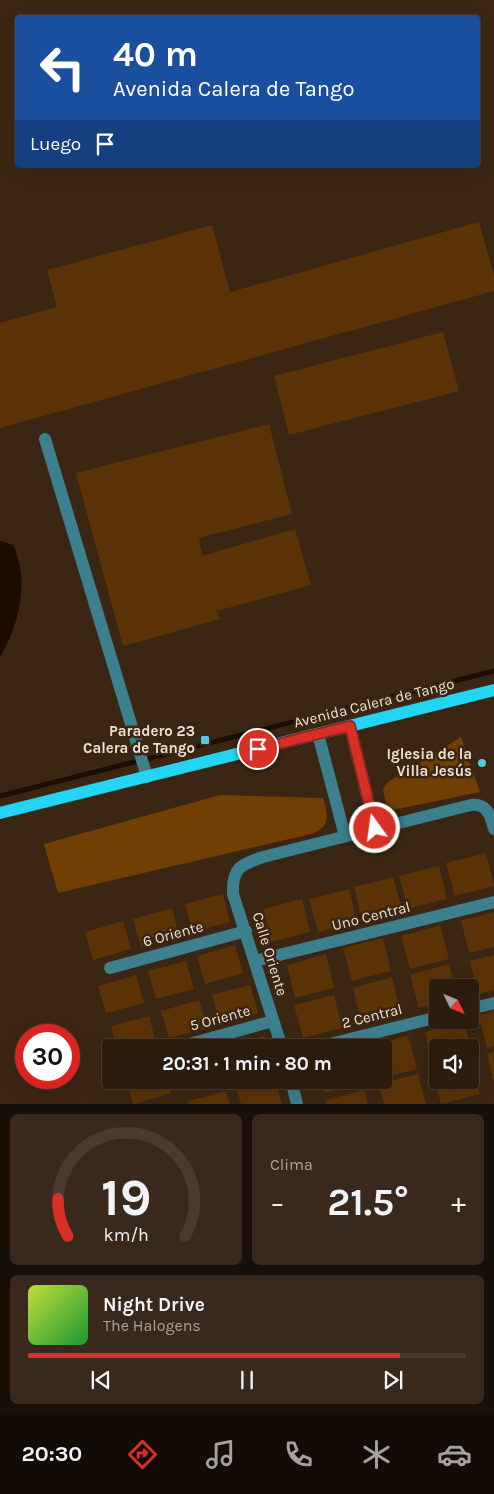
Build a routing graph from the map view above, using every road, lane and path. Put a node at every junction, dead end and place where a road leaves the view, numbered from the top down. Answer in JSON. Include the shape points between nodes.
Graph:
{"nodes":[{"id":1,"x":45,"y":439,"type":"dead end"},
{"id":2,"x":494,"y":690,"type":"edge"},
{"id":3,"x":350,"y":726,"type":"junction"},
{"id":4,"x":318,"y":734,"type":"junction"},
{"id":5,"x":146,"y":772,"type":"junction"},
{"id":6,"x":0,"y":813,"type":"edge"},
{"id":7,"x":375,"y":828,"type":"junction"},
{"id":8,"x":494,"y":829,"type":"edge"},
{"id":9,"x":345,"y":836,"type":"junction"},
{"id":10,"x":494,"y":902,"type":"edge"},
{"id":11,"x":246,"y":931,"type":"junction"},
{"id":12,"x":255,"y":961,"type":"junction"},
{"id":13,"x":110,"y":968,"type":"dead end"},
{"id":14,"x":494,"y":1003,"type":"edge"},
{"id":15,"x":479,"y":1007,"type":"edge"},
{"id":16,"x":429,"y":1019,"type":"edge"},
{"id":17,"x":273,"y":1021,"type":"junction"},
{"id":18,"x":208,"y":1039,"type":"edge"},
{"id":19,"x":279,"y":1039,"type":"edge"},
{"id":20,"x":350,"y":1039,"type":"edge"},
{"id":21,"x":293,"y":1089,"type":"edge"},
{"id":22,"x":297,"y":1104,"type":"edge"}],
"edges":[{"from":1,"to":5,"type":"street"},
{"from":2,"to":3,"type":"main road","name":"Avenida Calera de Tango"},
{"from":3,"to":4,"type":"main road","name":"Avenida Calera de Tango"},
{"from":3,"to":7,"type":"street"},
{"from":4,"to":5,"type":"main road","name":"Avenida Calera de Tango"},
{"from":4,"to":9,"type":"street"},
{"from":5,"to":6,"type":"main road","name":"Avenida Calera de Tango"},
{"from":7,"to":8,"type":"street","via":[[477,805],[490,814]]},
{"from":7,"to":9,"type":"street"},
{"from":9,"to":11,"type":"street","name":"Calle Oriente","via":[[263,857],[237,870],[233,894]]},
{"from":10,"to":12,"type":"street","name":"Uno Central"},
{"from":11,"to":12,"type":"street","name":"Calle Oriente"},
{"from":11,"to":13,"type":"street","name":"6 Oriente"},
{"from":12,"to":17,"type":"street","name":"Calle Oriente"},
{"from":14,"to":15,"type":"street"},
{"from":16,"to":20,"type":"street","name":"2 Central"},
{"from":17,"to":18,"type":"street","name":"5 Oriente"},
{"from":17,"to":19,"type":"street","name":"Calle Oriente"},
{"from":21,"to":22,"type":"street"}]}
